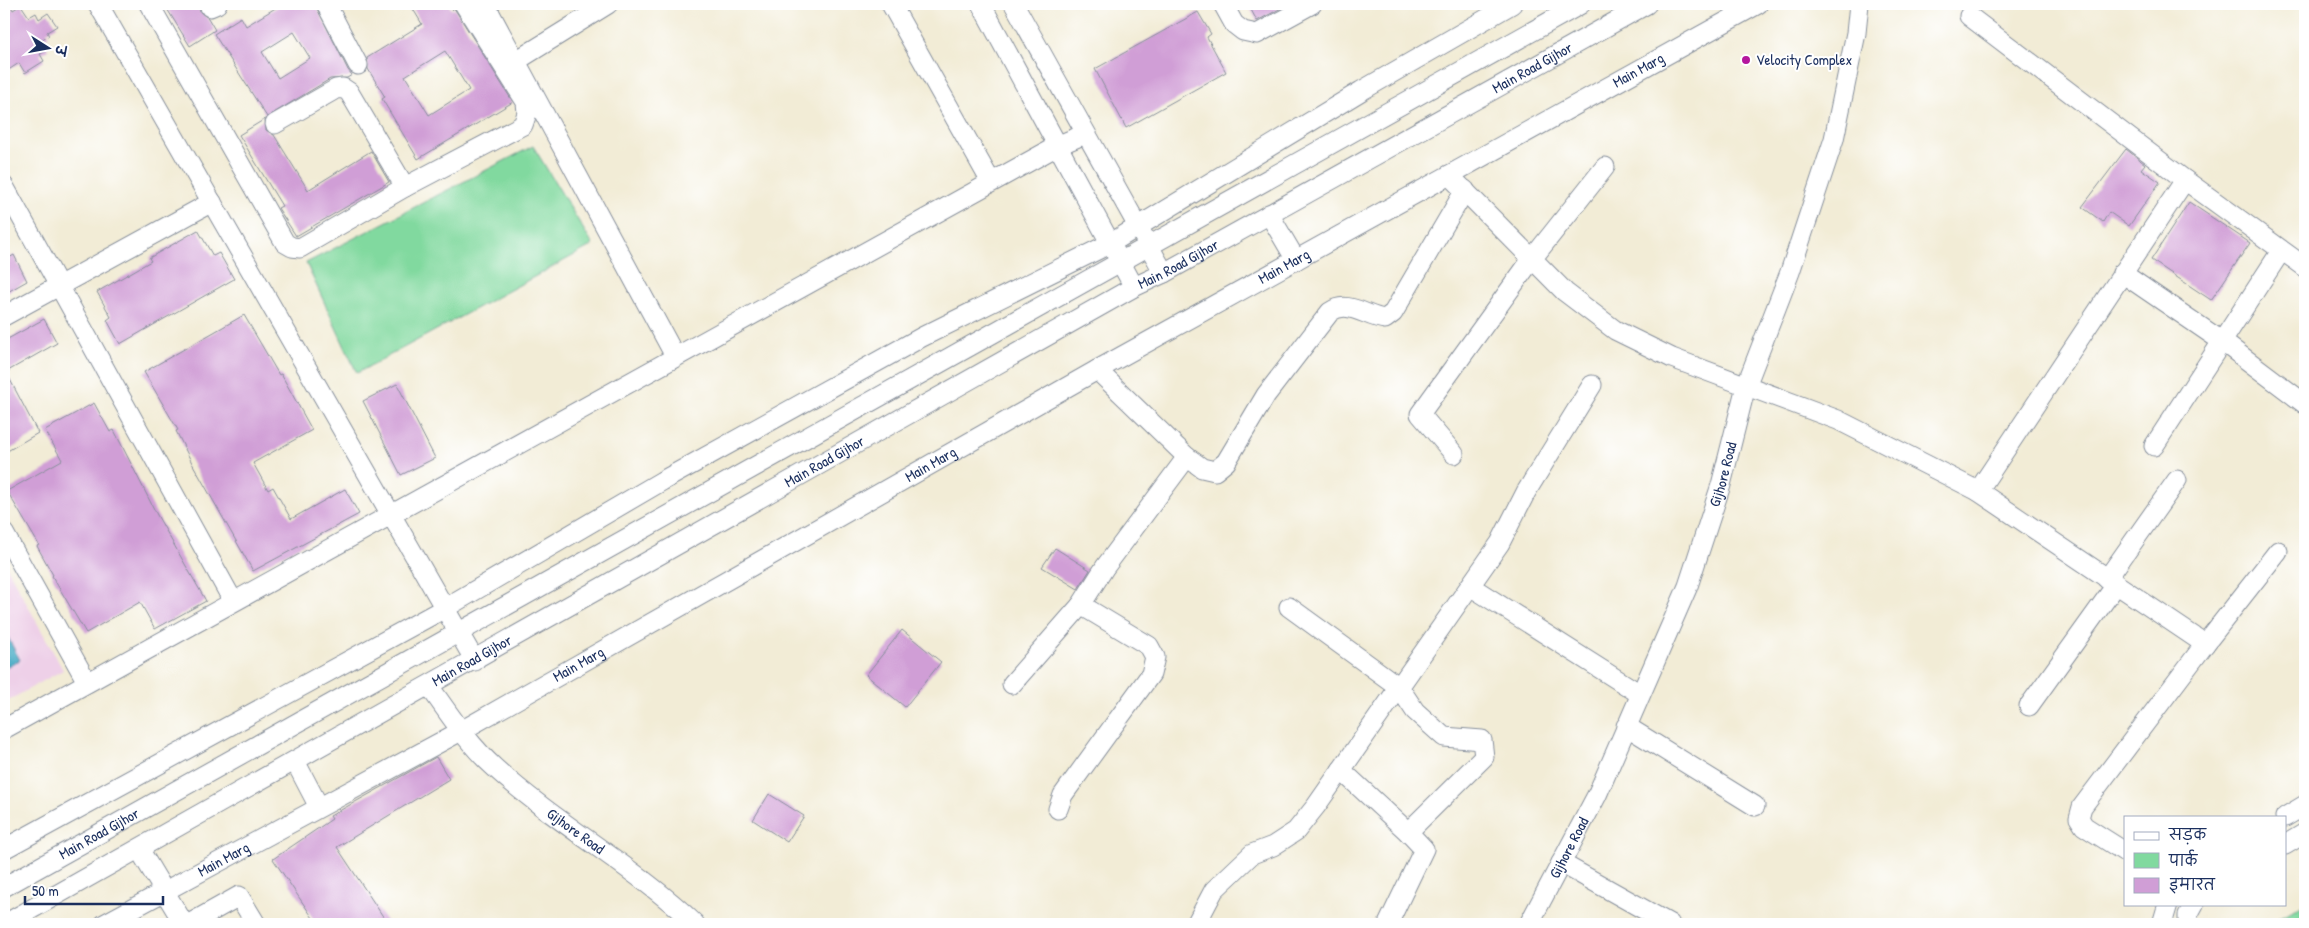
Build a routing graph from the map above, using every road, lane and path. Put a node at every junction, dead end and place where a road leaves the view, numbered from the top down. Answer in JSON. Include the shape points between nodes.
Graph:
{"nodes":[{"id":1,"x":98,"y":4,"type":"edge"},
{"id":2,"x":149,"y":4,"type":"edge"},
{"id":3,"x":326,"y":4,"type":"edge"},
{"id":4,"x":464,"y":4,"type":"edge"},
{"id":5,"x":485,"y":4,"type":"edge"},
{"id":6,"x":608,"y":4,"type":"edge"},
{"id":7,"x":891,"y":4,"type":"edge"},
{"id":8,"x":981,"y":4,"type":"edge"},
{"id":9,"x":1014,"y":4,"type":"edge"},
{"id":10,"x":1223,"y":4,"type":"edge"},
{"id":11,"x":1312,"y":4,"type":"edge"},
{"id":12,"x":1512,"y":4,"type":"edge"},
{"id":13,"x":1580,"y":4,"type":"edge"},
{"id":14,"x":1647,"y":4,"type":"edge"},
{"id":15,"x":1758,"y":4,"type":"edge"},
{"id":16,"x":1859,"y":4,"type":"edge"},
{"id":17,"x":1969,"y":16,"type":"dead end"},
{"id":18,"x":516,"y":61,"type":"junction"},
{"id":19,"x":358,"y":65,"type":"dead end"},
{"id":20,"x":275,"y":124,"type":"dead end"},
{"id":21,"x":1085,"y":134,"type":"junction"},
{"id":22,"x":1059,"y":145,"type":"junction"},
{"id":23,"x":1605,"y":167,"type":"dead end"},
{"id":24,"x":1449,"y":175,"type":"junction"},
{"id":25,"x":2185,"y":180,"type":"junction"},
{"id":26,"x":991,"y":182,"type":"junction"},
{"id":27,"x":4,"y":186,"type":"edge"},
{"id":28,"x":405,"y":187,"type":"junction"},
{"id":29,"x":1465,"y":190,"type":"junction"},
{"id":30,"x":212,"y":202,"type":"junction"},
{"id":31,"x":1269,"y":214,"type":"junction"},
{"id":32,"x":1138,"y":227,"type":"junction"},
{"id":33,"x":1112,"y":242,"type":"junction"},
{"id":34,"x":1149,"y":247,"type":"junction"},
{"id":35,"x":2281,"y":251,"type":"junction"},
{"id":36,"x":1532,"y":259,"type":"junction"},
{"id":37,"x":1296,"y":260,"type":"junction"},
{"id":38,"x":1121,"y":261,"type":"junction"},
{"id":39,"x":2305,"y":267,"type":"edge"},
{"id":40,"x":1164,"y":273,"type":"junction"},
{"id":41,"x":2122,"y":273,"type":"junction"},
{"id":42,"x":59,"y":286,"type":"junction"},
{"id":43,"x":1134,"y":287,"type":"junction"},
{"id":44,"x":4,"y":316,"type":"edge"},
{"id":45,"x":2223,"y":342,"type":"junction"},
{"id":46,"x":675,"y":356,"type":"junction"},
{"id":47,"x":1097,"y":370,"type":"junction"},
{"id":48,"x":1592,"y":385,"type":"dead end"},
{"id":49,"x":1746,"y":386,"type":"junction"},
{"id":50,"x":2305,"y":404,"type":"edge"},
{"id":51,"x":2154,"y":446,"type":"dead end"},
{"id":52,"x":1454,"y":454,"type":"dead end"},
{"id":53,"x":1187,"y":457,"type":"junction"},
{"id":54,"x":2177,"y":480,"type":"dead end"},
{"id":55,"x":1978,"y":491,"type":"junction"},
{"id":56,"x":391,"y":513,"type":"junction"},
{"id":57,"x":4,"y":533,"type":"edge"},
{"id":58,"x":2278,"y":551,"type":"dead end"},
{"id":59,"x":2112,"y":582,"type":"junction"},
{"id":60,"x":1470,"y":586,"type":"junction"},
{"id":61,"x":233,"y":601,"type":"junction"},
{"id":62,"x":1081,"y":605,"type":"junction"},
{"id":63,"x":1290,"y":607,"type":"dead end"},
{"id":64,"x":445,"y":608,"type":"junction"},
{"id":65,"x":458,"y":631,"type":"junction"},
{"id":66,"x":2205,"y":644,"type":"junction"},
{"id":67,"x":475,"y":661,"type":"junction"},
{"id":68,"x":87,"y":682,"type":"junction"},
{"id":69,"x":1012,"y":684,"type":"dead end"},
{"id":70,"x":429,"y":686,"type":"junction"},
{"id":71,"x":1399,"y":687,"type":"junction"},
{"id":72,"x":1640,"y":694,"type":"junction"},
{"id":73,"x":2029,"y":706,"type":"dead end"},
{"id":74,"x":1626,"y":726,"type":"junction"},
{"id":75,"x":4,"y":729,"type":"edge"},
{"id":76,"x":461,"y":731,"type":"junction"},
{"id":77,"x":295,"y":761,"type":"junction"},
{"id":78,"x":1341,"y":770,"type":"junction"},
{"id":79,"x":2305,"y":805,"type":"edge"},
{"id":80,"x":1755,"y":806,"type":"dead end"},
{"id":81,"x":319,"y":807,"type":"junction"},
{"id":82,"x":1058,"y":809,"type":"dead end"},
{"id":83,"x":2286,"y":816,"type":"edge"},
{"id":84,"x":1408,"y":832,"type":"junction"},
{"id":85,"x":2305,"y":833,"type":"edge"},
{"id":86,"x":2286,"y":844,"type":"edge"},
{"id":87,"x":4,"y":849,"type":"edge"},
{"id":88,"x":139,"y":849,"type":"junction"},
{"id":89,"x":2124,"y":851,"type":"edge"},
{"id":90,"x":1561,"y":863,"type":"junction"},
{"id":91,"x":4,"y":886,"type":"edge"},
{"id":92,"x":165,"y":892,"type":"junction"},
{"id":93,"x":2167,"y":906,"type":"edge"},
{"id":94,"x":2193,"y":906,"type":"edge"},
{"id":95,"x":6,"y":924,"type":"edge"},
{"id":96,"x":104,"y":924,"type":"edge"},
{"id":97,"x":184,"y":924,"type":"edge"},
{"id":98,"x":189,"y":924,"type":"edge"},
{"id":99,"x":256,"y":924,"type":"edge"},
{"id":100,"x":695,"y":924,"type":"edge"},
{"id":101,"x":1196,"y":924,"type":"edge"},
{"id":102,"x":1388,"y":924,"type":"edge"},
{"id":103,"x":1528,"y":924,"type":"edge"},
{"id":104,"x":1670,"y":924,"type":"edge"},
{"id":105,"x":2162,"y":924,"type":"edge"},
{"id":106,"x":2188,"y":924,"type":"edge"}],
"edges":[{"from":1,"to":30,"type":"street"},
{"from":2,"to":28,"type":"street","via":[[285,243],[300,248]]},
{"from":3,"to":19,"type":"street"},
{"from":4,"to":28,"type":"street","via":[[526,102],[527,113],[523,125]]},
{"from":5,"to":18,"type":"street"},
{"from":6,"to":18,"type":"street"},
{"from":7,"to":26,"type":"street"},
{"from":8,"to":22,"type":"street"},
{"from":9,"to":21,"type":"street"},
{"from":10,"to":11,"type":"street","via":[[1234,24],[1243,31],[1257,34]]},
{"from":12,"to":32,"type":"street","via":[[1361,91]]},
{"from":13,"to":34,"type":"street","name":"Main Road Gijhor"},
{"from":14,"to":31,"type":"street","name":"Main Road Gijhor"},
{"from":15,"to":24,"type":"street","name":"Main Marg"},
{"from":16,"to":49,"type":"street","name":"Gijhore Road","via":[[1856,34],[1834,139],[1790,272]]},
{"from":17,"to":25,"type":"street"},
{"from":18,"to":46,"type":"street"},
{"from":20,"to":28,"type":"street","via":[[343,88],[349,92]]},
{"from":21,"to":22,"type":"street"},
{"from":21,"to":32,"type":"street"},
{"from":22,"to":26,"type":"street"},
{"from":22,"to":33,"type":"street"},
{"from":23,"to":36,"type":"street"},
{"from":24,"to":29,"type":"street"},
{"from":24,"to":37,"type":"street","name":"Main Marg"},
{"from":25,"to":35,"type":"street"},
{"from":25,"to":41,"type":"street"},
{"from":26,"to":46,"type":"street"},
{"from":27,"to":42,"type":"street"},
{"from":29,"to":36,"type":"street"},
{"from":29,"to":53,"type":"street","via":[[1393,313],[1385,319],[1352,308],[1338,307],[1330,312],[1266,395],[1226,462],[1215,471],[1202,468]]},
{"from":30,"to":42,"type":"street"},
{"from":30,"to":56,"type":"street"},
{"from":31,"to":37,"type":"street"},
{"from":31,"to":40,"type":"street","name":"Main Road Gijhor"},
{"from":32,"to":33,"type":"street"},
{"from":32,"to":34,"type":"street"},
{"from":33,"to":38,"type":"street"},
{"from":33,"to":64,"type":"street","via":[[922,337],[662,481]]},
{"from":34,"to":38,"type":"street","name":"Main Road Gijhor"},
{"from":34,"to":40,"type":"street"},
{"from":35,"to":39,"type":"street"},
{"from":35,"to":45,"type":"street"},
{"from":36,"to":49,"type":"street","via":[[1565,292],[1616,330],[1672,358]]},
{"from":36,"to":52,"type":"street","via":[[1420,414]]},
{"from":37,"to":47,"type":"street","name":"Main Marg"},
{"from":38,"to":43,"type":"street"},
{"from":38,"to":65,"type":"street","name":"Main Road Gijhor"},
{"from":40,"to":43,"type":"street","name":"Main Road Gijhor"},
{"from":41,"to":45,"type":"street"},
{"from":41,"to":55,"type":"street"},
{"from":42,"to":44,"type":"street"},
{"from":42,"to":61,"type":"street"},
{"from":43,"to":67,"type":"street","name":"Main Road Gijhor"},
{"from":45,"to":50,"type":"street"},
{"from":45,"to":51,"type":"street"},
{"from":46,"to":56,"type":"street"},
{"from":47,"to":53,"type":"street"},
{"from":47,"to":76,"type":"street","name":"Main Marg"},
{"from":48,"to":60,"type":"street","via":[[1526,492],[1500,543]]},
{"from":49,"to":55,"type":"street","via":[[1838,420]]},
{"from":49,"to":72,"type":"street","name":"Gijhore Road","via":[[1721,485],[1688,586]]},
{"from":53,"to":62,"type":"street","via":[[1105,567]]},
{"from":54,"to":59,"type":"street"},
{"from":55,"to":59,"type":"street"},
{"from":56,"to":61,"type":"street"},
{"from":56,"to":64,"type":"street"},
{"from":57,"to":68,"type":"street"},
{"from":58,"to":66,"type":"street"},
{"from":59,"to":66,"type":"street"},
{"from":59,"to":73,"type":"street"},
{"from":60,"to":71,"type":"street"},
{"from":60,"to":72,"type":"street"},
{"from":61,"to":68,"type":"street"},
{"from":62,"to":69,"type":"street"},
{"from":62,"to":82,"type":"street","via":[[1149,646],[1155,656],[1151,674],[1063,795]]},
{"from":63,"to":71,"type":"street"},
{"from":64,"to":65,"type":"street"},
{"from":64,"to":87,"type":"street"},
{"from":65,"to":67,"type":"street"},
{"from":65,"to":91,"type":"street","name":"Main Road Gijhor"},
{"from":66,"to":89,"type":"street","via":[[2082,807],[2079,818],[2084,826]]},
{"from":67,"to":70,"type":"street","name":"Main Road Gijhor"},
{"from":68,"to":75,"type":"street"},
{"from":70,"to":76,"type":"street","name":"Gijhore Road"},
{"from":70,"to":77,"type":"street","name":"Main Road Gijhor"},
{"from":71,"to":78,"type":"street"},
{"from":71,"to":84,"type":"street","via":[[1415,711],[1444,737],[1482,740],[1484,757]]},
{"from":72,"to":74,"type":"street","name":"Gijhore Road"},
{"from":74,"to":80,"type":"street"},
{"from":74,"to":90,"type":"street","name":"Gijhore Road","via":[[1597,795]]},
{"from":76,"to":81,"type":"street","name":"Main Marg"},
{"from":76,"to":100,"type":"street","name":"Gijhore Road","via":[[494,768],[551,815],[669,899]]},
{"from":77,"to":81,"type":"street"},
{"from":77,"to":88,"type":"street","name":"Main Road Gijhor"},
{"from":78,"to":84,"type":"street"},
{"from":78,"to":101,"type":"street","via":[[1296,831],[1273,846],[1252,854],[1214,890]]},
{"from":79,"to":83,"type":"street"},
{"from":81,"to":92,"type":"street","name":"Main Marg"},
{"from":84,"to":102,"type":"street","via":[[1424,848]]},
{"from":85,"to":86,"type":"street"},
{"from":88,"to":92,"type":"street"},
{"from":88,"to":95,"type":"street","name":"Main Road Gijhor"},
{"from":90,"to":103,"type":"street","name":"Gijhore Road"},
{"from":90,"to":104,"type":"street"},
{"from":92,"to":96,"type":"street","name":"Main Marg"},
{"from":92,"to":97,"type":"street"},
{"from":93,"to":105,"type":"street"},
{"from":94,"to":106,"type":"street"},
{"from":98,"to":99,"type":"street","via":[[239,896]]}]}
